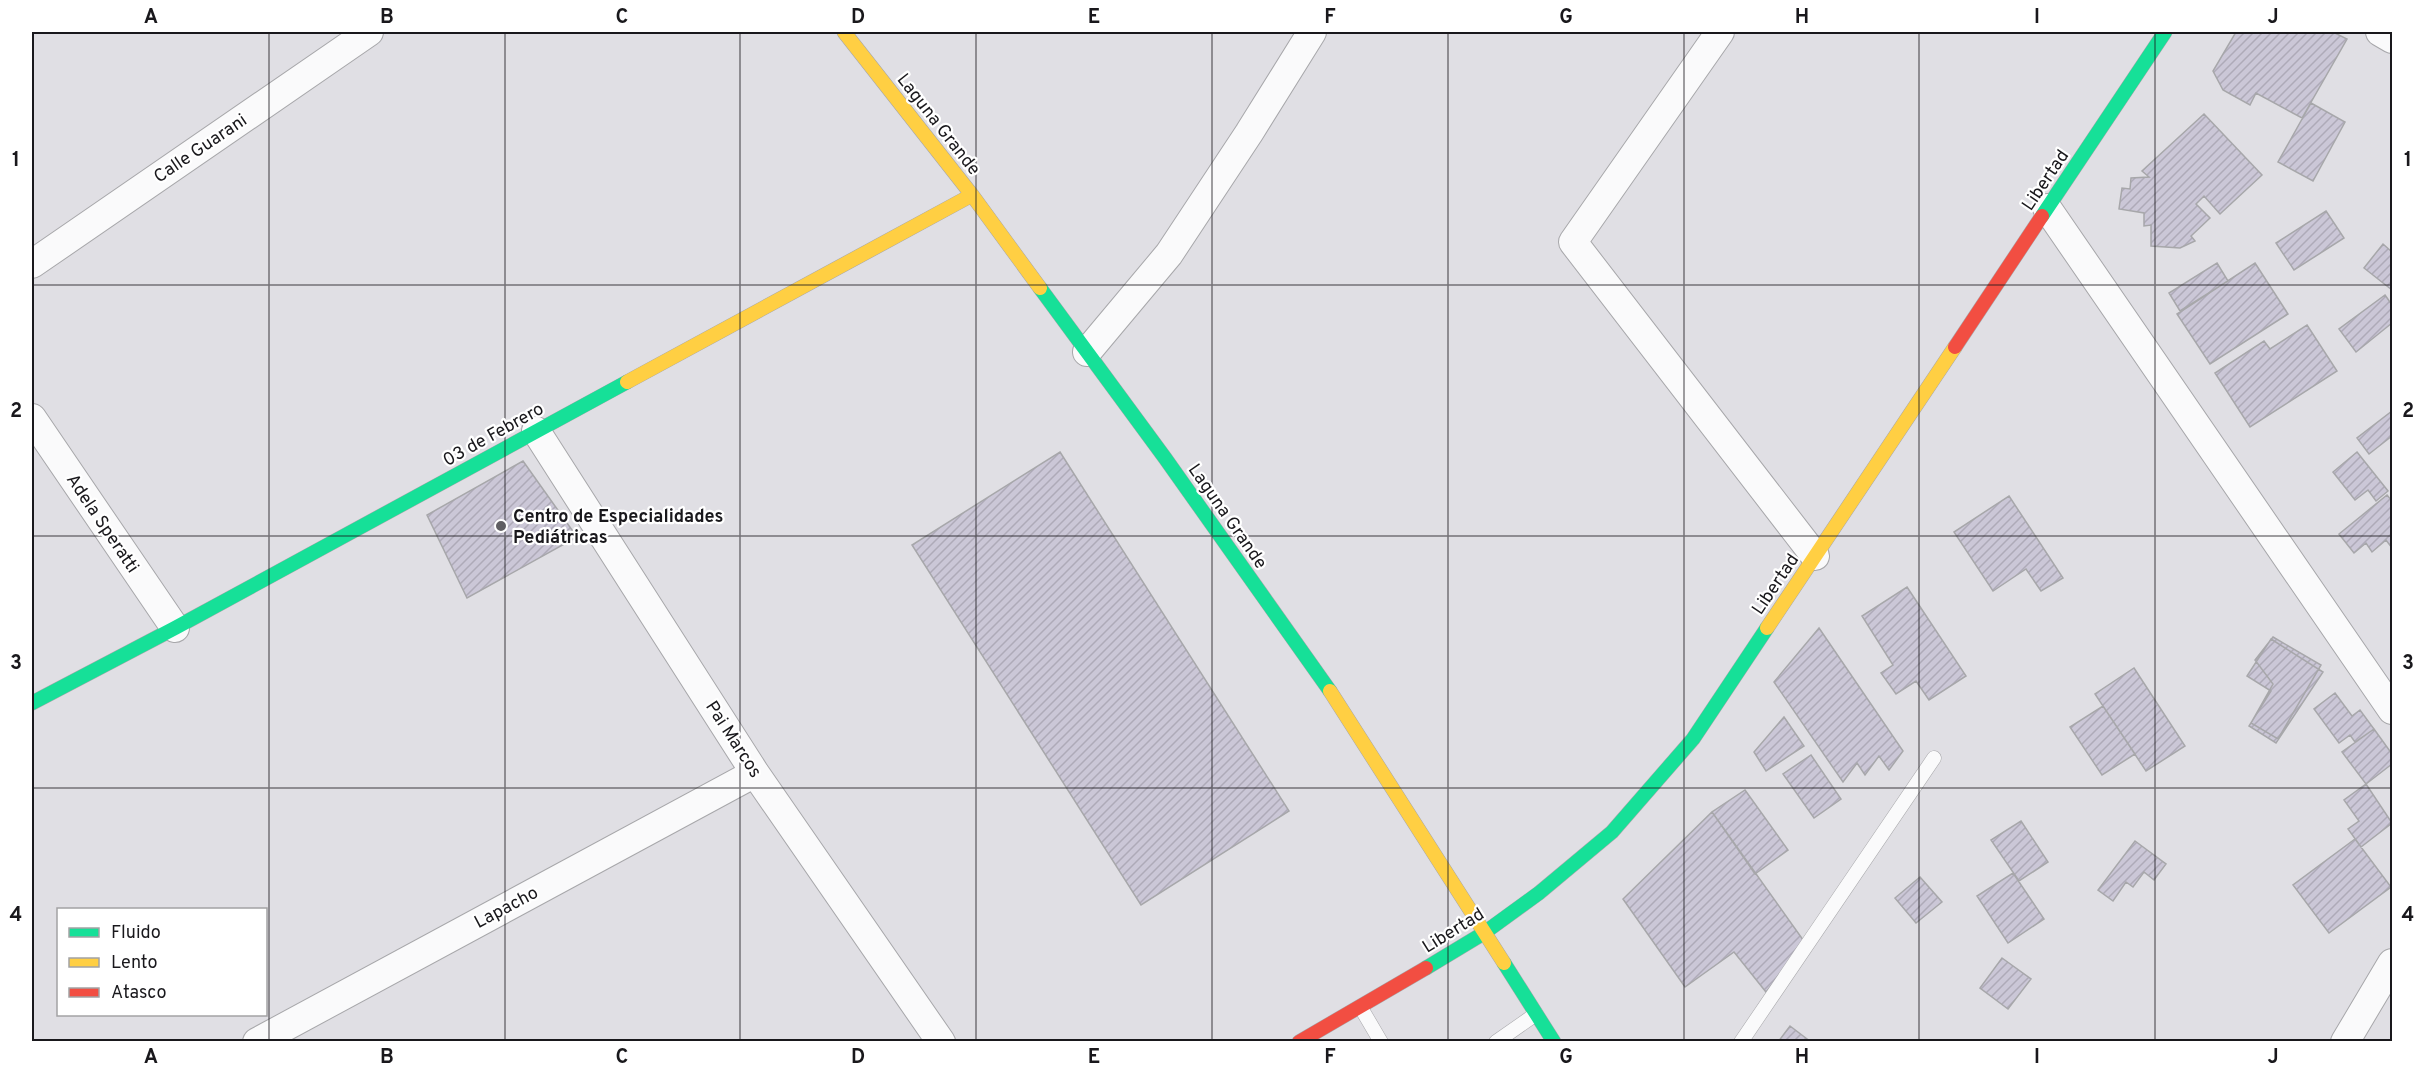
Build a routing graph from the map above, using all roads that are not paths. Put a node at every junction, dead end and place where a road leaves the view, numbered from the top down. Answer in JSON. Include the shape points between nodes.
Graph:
{"nodes":[{"id":1,"x":369,"y":32,"type":"edge"},
{"id":2,"x":844,"y":32,"type":"edge"},
{"id":3,"x":1311,"y":32,"type":"edge"},
{"id":4,"x":1719,"y":32,"type":"edge"},
{"id":5,"x":2166,"y":32,"type":"edge"},
{"id":6,"x":2380,"y":32,"type":"edge"},
{"id":7,"x":2392,"y":39,"type":"edge"},
{"id":8,"x":972,"y":195,"type":"junction"},
{"id":9,"x":2047,"y":208,"type":"junction"},
{"id":10,"x":32,"y":264,"type":"edge"},
{"id":11,"x":1087,"y":352,"type":"junction"},
{"id":12,"x":32,"y":418,"type":"edge"},
{"id":13,"x":536,"y":431,"type":"junction"},
{"id":14,"x":1815,"y":556,"type":"junction"},
{"id":15,"x":175,"y":628,"type":"junction"},
{"id":16,"x":32,"y":703,"type":"edge"},
{"id":17,"x":2392,"y":710,"type":"edge"},
{"id":18,"x":1934,"y":759,"type":"dead end"},
{"id":19,"x":755,"y":774,"type":"junction"},
{"id":20,"x":1484,"y":933,"type":"junction"},
{"id":21,"x":2392,"y":963,"type":"edge"},
{"id":22,"x":1361,"y":1008,"type":"junction"},
{"id":23,"x":1536,"y":1014,"type":"junction"},
{"id":24,"x":257,"y":1041,"type":"edge"},
{"id":25,"x":941,"y":1041,"type":"edge"},
{"id":26,"x":1299,"y":1041,"type":"edge"},
{"id":27,"x":1381,"y":1041,"type":"edge"},
{"id":28,"x":1496,"y":1041,"type":"edge"},
{"id":29,"x":1554,"y":1041,"type":"edge"},
{"id":30,"x":1741,"y":1041,"type":"edge"},
{"id":31,"x":2345,"y":1041,"type":"edge"}],
"edges":[{"from":1,"to":10,"type":"street","name":"Calle Guarani"},
{"from":2,"to":8,"type":"main road","name":"Laguna Grande"},
{"from":3,"to":11,"type":"street","via":[[1169,254]]},
{"from":4,"to":14,"type":"street","via":[[1574,242]]},
{"from":5,"to":9,"type":"main road","name":"Libertad"},
{"from":6,"to":7,"type":"street"},
{"from":8,"to":11,"type":"main road","name":"Laguna Grande"},
{"from":8,"to":13,"type":"main road","name":"03 de Febrero"},
{"from":9,"to":14,"type":"main road","name":"Libertad"},
{"from":9,"to":17,"type":"street"},
{"from":11,"to":20,"type":"main road","name":"Laguna Grande","via":[[1350,720]]},
{"from":12,"to":15,"type":"street","name":"Adela Speratti"},
{"from":13,"to":15,"type":"main road","name":"03 de Febrero"},
{"from":13,"to":19,"type":"street","name":"Pai Marcos"},
{"from":14,"to":20,"type":"main road","name":"Libertad","via":[[1693,739],[1612,832]]},
{"from":15,"to":16,"type":"main road","name":"03 de Febrero"},
{"from":18,"to":30,"type":"lane"},
{"from":19,"to":24,"type":"street","name":"Lapacho"},
{"from":19,"to":25,"type":"street","name":"Pai Marcos"},
{"from":20,"to":22,"type":"main road","name":"Libertad"},
{"from":20,"to":23,"type":"main road","name":"Laguna Grande"},
{"from":21,"to":31,"type":"street"},
{"from":22,"to":26,"type":"main road","name":"Libertad"},
{"from":22,"to":27,"type":"lane"},
{"from":23,"to":28,"type":"lane"},
{"from":23,"to":29,"type":"main road","name":"Laguna Grande"}]}
